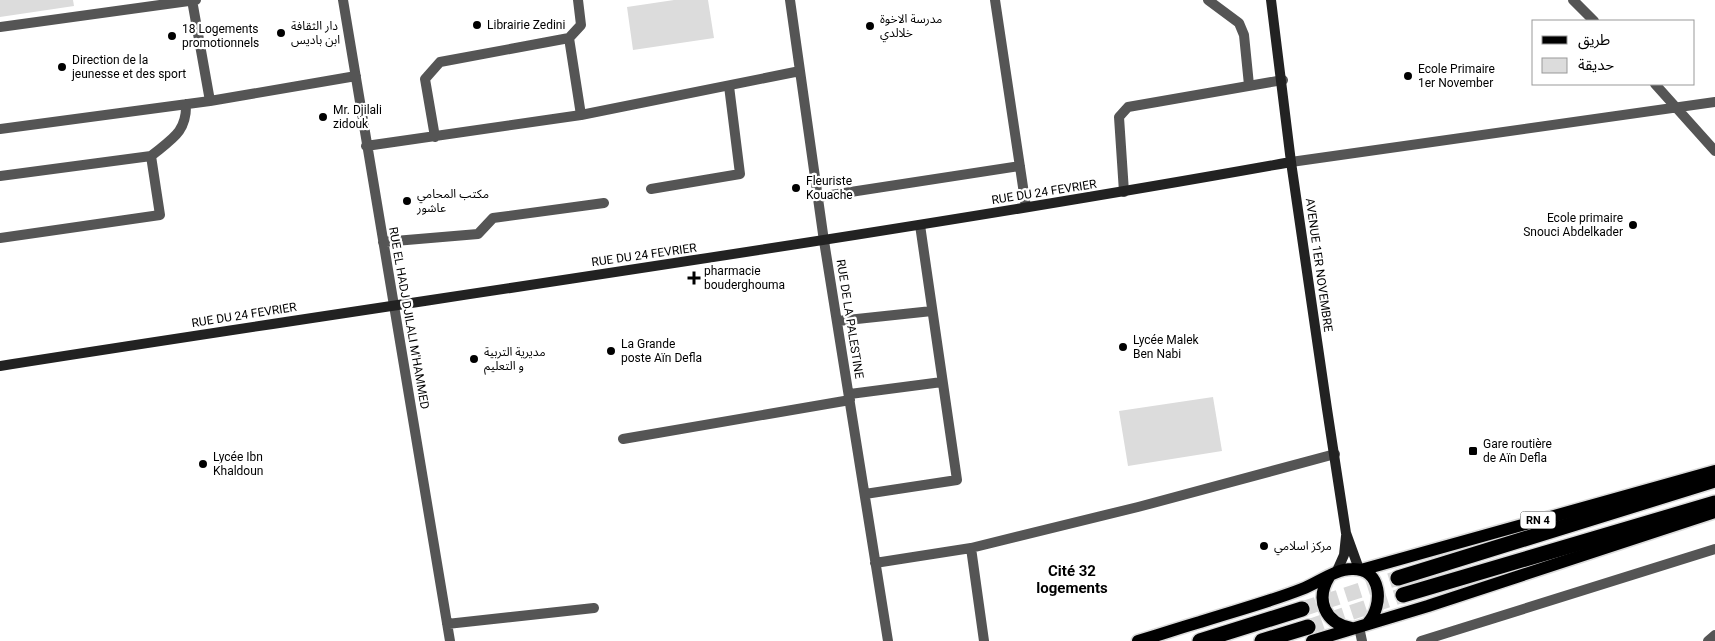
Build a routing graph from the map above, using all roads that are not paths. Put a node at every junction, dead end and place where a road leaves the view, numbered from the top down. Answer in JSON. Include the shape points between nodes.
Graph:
{"nodes":[{"id":1,"x":194,"y":0,"type":"edge"},
{"id":2,"x":344,"y":0,"type":"edge"},
{"id":3,"x":578,"y":0,"type":"edge"},
{"id":4,"x":790,"y":0,"type":"edge"},
{"id":5,"x":995,"y":0,"type":"edge"},
{"id":6,"x":1208,"y":0,"type":"edge"},
{"id":7,"x":1271,"y":0,"type":"edge"},
{"id":8,"x":1574,"y":0,"type":"edge"},
{"id":9,"x":1585,"y":0,"type":"edge"},
{"id":10,"x":1591,"y":18,"type":"edge"},
{"id":11,"x":0,"y":27,"type":"edge"},
{"id":12,"x":569,"y":38,"type":"junction"},
{"id":13,"x":800,"y":71,"type":"junction"},
{"id":14,"x":356,"y":76,"type":"junction"},
{"id":15,"x":1282,"y":80,"type":"junction"},
{"id":16,"x":1249,"y":85,"type":"junction"},
{"id":17,"x":1656,"y":85,"type":"edge"},
{"id":18,"x":730,"y":86,"type":"junction"},
{"id":19,"x":210,"y":101,"type":"junction"},
{"id":20,"x":1715,"y":102,"type":"edge"},
{"id":21,"x":186,"y":104,"type":"junction"},
{"id":22,"x":1678,"y":108,"type":"junction"},
{"id":23,"x":581,"y":115,"type":"junction"},
{"id":24,"x":0,"y":128,"type":"edge"},
{"id":25,"x":436,"y":137,"type":"junction"},
{"id":26,"x":366,"y":146,"type":"junction"},
{"id":27,"x":1715,"y":151,"type":"edge"},
{"id":28,"x":151,"y":156,"type":"junction"},
{"id":29,"x":1291,"y":162,"type":"junction"},
{"id":30,"x":1020,"y":166,"type":"junction"},
{"id":31,"x":0,"y":176,"type":"edge"},
{"id":32,"x":651,"y":188,"type":"dead end"},
{"id":33,"x":1124,"y":192,"type":"junction"},
{"id":34,"x":818,"y":197,"type":"junction"},
{"id":35,"x":604,"y":203,"type":"dead end"},
{"id":36,"x":1026,"y":207,"type":"junction"},
{"id":37,"x":920,"y":225,"type":"junction"},
{"id":38,"x":0,"y":238,"type":"edge"},
{"id":39,"x":824,"y":241,"type":"junction"},
{"id":40,"x":383,"y":242,"type":"junction"},
{"id":41,"x":395,"y":304,"type":"junction"},
{"id":42,"x":932,"y":312,"type":"junction"},
{"id":43,"x":838,"y":321,"type":"junction"},
{"id":44,"x":0,"y":366,"type":"edge"},
{"id":45,"x":942,"y":382,"type":"junction"},
{"id":46,"x":850,"y":397,"type":"junction"},
{"id":47,"x":623,"y":439,"type":"dead end"},
{"id":48,"x":1335,"y":454,"type":"junction"},
{"id":49,"x":1715,"y":471,"type":"edge"},
{"id":50,"x":1715,"y":480,"type":"edge"},
{"id":51,"x":865,"y":494,"type":"junction"},
{"id":52,"x":1715,"y":503,"type":"edge"},
{"id":53,"x":1715,"y":512,"type":"edge"},
{"id":54,"x":1346,"y":533,"type":"junction"},
{"id":55,"x":971,"y":548,"type":"junction"},
{"id":56,"x":1715,"y":549,"type":"edge"},
{"id":57,"x":875,"y":563,"type":"junction"},
{"id":58,"x":1360,"y":570,"type":"junction"},
{"id":59,"x":1333,"y":575,"type":"junction"},
{"id":60,"x":1398,"y":578,"type":"tunnel mouth"},
{"id":61,"x":1404,"y":595,"type":"tunnel mouth"},
{"id":62,"x":594,"y":608,"type":"dead end"},
{"id":63,"x":1302,"y":609,"type":"tunnel mouth"},
{"id":64,"x":447,"y":624,"type":"junction"},
{"id":65,"x":1359,"y":626,"type":"junction"},
{"id":66,"x":1310,"y":634,"type":"edge"},
{"id":67,"x":1715,"y":635,"type":"edge"},
{"id":68,"x":450,"y":641,"type":"edge"},
{"id":69,"x":888,"y":641,"type":"edge"},
{"id":70,"x":984,"y":641,"type":"edge"},
{"id":71,"x":1138,"y":641,"type":"edge"},
{"id":72,"x":1200,"y":641,"type":"edge"},
{"id":73,"x":1262,"y":641,"type":"edge"},
{"id":74,"x":1362,"y":641,"type":"edge"},
{"id":75,"x":1421,"y":641,"type":"edge"},
{"id":76,"x":1708,"y":641,"type":"edge"}],
"edges":[{"from":1,"to":11,"type":"street"},
{"from":1,"to":19,"type":"street"},
{"from":2,"to":14,"type":"street","name":"RUE EL HADJ DJILALI M'HAMMED"},
{"from":3,"to":12,"type":"street","via":[[581,26]]},
{"from":4,"to":13,"type":"street","name":"RUE DE LA PALESTINE"},
{"from":5,"to":30,"type":"street"},
{"from":6,"to":16,"type":"street","via":[[1239,23],[1244,35]]},
{"from":7,"to":15,"type":"street","name":"AVENUE 1ER NOVEMBRE"},
{"from":8,"to":10,"type":"street"},
{"from":9,"to":10,"type":"street"},
{"from":12,"to":23,"type":"street"},
{"from":12,"to":25,"type":"street","via":[[440,62],[425,79]]},
{"from":13,"to":18,"type":"street"},
{"from":13,"to":34,"type":"street","name":"RUE DE LA PALESTINE"},
{"from":14,"to":19,"type":"street"},
{"from":14,"to":26,"type":"street","name":"RUE EL HADJ DJILALI M'HAMMED"},
{"from":15,"to":16,"type":"street"},
{"from":15,"to":29,"type":"street","name":"AVENUE 1ER NOVEMBRE"},
{"from":16,"to":33,"type":"street","via":[[1128,107],[1119,117]]},
{"from":17,"to":22,"type":"street"},
{"from":18,"to":23,"type":"street"},
{"from":18,"to":32,"type":"street","via":[[740,174]]},
{"from":19,"to":21,"type":"street"},
{"from":20,"to":22,"type":"street"},
{"from":21,"to":24,"type":"street"},
{"from":21,"to":28,"type":"street","via":[[187,120],[176,136]]},
{"from":22,"to":27,"type":"street"},
{"from":22,"to":29,"type":"street"},
{"from":23,"to":25,"type":"street"},
{"from":25,"to":26,"type":"street"},
{"from":26,"to":40,"type":"street","name":"RUE EL HADJ DJILALI M'HAMMED"},
{"from":28,"to":31,"type":"street"},
{"from":28,"to":38,"type":"street","via":[[160,215]]},
{"from":29,"to":33,"type":"street","name":"RUE DU 24 FEVRIER"},
{"from":29,"to":48,"type":"street","name":"AVENUE 1ER NOVEMBRE"},
{"from":30,"to":34,"type":"street"},
{"from":30,"to":36,"type":"street"},
{"from":33,"to":36,"type":"street","name":"RUE DU 24 FEVRIER"},
{"from":34,"to":39,"type":"street","name":"RUE DE LA PALESTINE"},
{"from":35,"to":40,"type":"street","via":[[493,218],[478,234]]},
{"from":36,"to":37,"type":"street","name":"RUE DU 24 FEVRIER"},
{"from":37,"to":39,"type":"street","name":"RUE DU 24 FEVRIER"},
{"from":37,"to":42,"type":"street"},
{"from":39,"to":41,"type":"street","name":"RUE DU 24 FEVRIER"},
{"from":39,"to":43,"type":"street","name":"RUE DE LA PALESTINE"},
{"from":40,"to":41,"type":"street","name":"RUE EL HADJ DJILALI M'HAMMED"},
{"from":41,"to":44,"type":"street","name":"RUE DU 24 FEVRIER"},
{"from":41,"to":64,"type":"street","name":"RUE EL HADJ DJILALI M'HAMMED"},
{"from":42,"to":43,"type":"street"},
{"from":42,"to":45,"type":"street"},
{"from":43,"to":46,"type":"street","name":"RUE DE LA PALESTINE"},
{"from":45,"to":46,"type":"street"},
{"from":45,"to":51,"type":"street","via":[[957,480]]},
{"from":46,"to":47,"type":"street"},
{"from":46,"to":51,"type":"street","name":"RUE DE LA PALESTINE"},
{"from":48,"to":54,"type":"street","name":"AVENUE 1ER NOVEMBRE"},
{"from":48,"to":55,"type":"street"},
{"from":49,"to":58,"type":"main road","number":"RN 4"},
{"from":50,"to":60,"type":"highway","number":"RN 4"},
{"from":51,"to":57,"type":"street","name":"RUE DE LA PALESTINE"},
{"from":52,"to":61,"type":"highway"},
{"from":53,"to":65,"type":"main road"},
{"from":54,"to":58,"type":"street","name":"AVENUE 1ER NOVEMBRE"},
{"from":54,"to":59,"type":"street","name":"AVENUE 1ER NOVEMBRE","via":[[1344,555]]},
{"from":55,"to":57,"type":"street"},
{"from":55,"to":70,"type":"street"},
{"from":56,"to":75,"type":"street"},
{"from":57,"to":69,"type":"street","name":"RUE DE LA PALESTINE"},
{"from":58,"to":59,"type":"main road","via":[[1346,569]]},
{"from":58,"to":65,"type":"main road","via":[[1372,579],[1379,594],[1377,610]]},
{"from":59,"to":65,"type":"main road","via":[[1322,595],[1327,614],[1333,621]]},
{"from":59,"to":71,"type":"main road","via":[[1287,595]]},
{"from":62,"to":64,"type":"street"},
{"from":63,"to":72,"type":"highway"},
{"from":64,"to":68,"type":"street","name":"RUE EL HADJ DJILALI M'HAMMED"},
{"from":65,"to":66,"type":"main road"},
{"from":65,"to":74,"type":"street"},
{"from":66,"to":73,"type":"highway"},
{"from":67,"to":76,"type":"street"}]}
